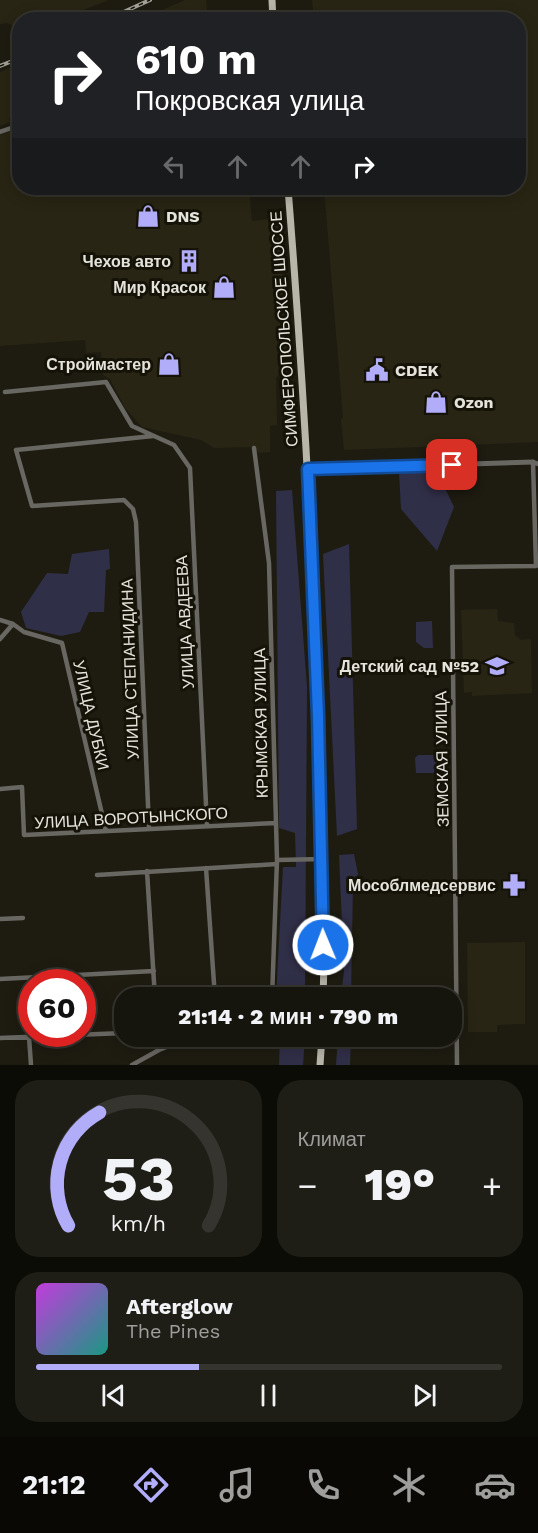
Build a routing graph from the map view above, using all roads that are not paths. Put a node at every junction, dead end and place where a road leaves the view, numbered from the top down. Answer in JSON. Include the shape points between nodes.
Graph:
{"nodes":[{"id":1,"x":288,"y":195,"type":"edge"},
{"id":2,"x":5,"y":392,"type":"dead end"},
{"id":3,"x":153,"y":436,"type":"junction"},
{"id":4,"x":254,"y":448,"type":"dead end"},
{"id":5,"x":535,"y":463,"type":"edge"},
{"id":6,"x":308,"y":469,"type":"junction"},
{"id":7,"x":0,"y":620,"type":"edge"},
{"id":8,"x":13,"y":624,"type":"junction"},
{"id":9,"x":0,"y":639,"type":"edge"},
{"id":10,"x":0,"y":789,"type":"edge"},
{"id":11,"x":276,"y":823,"type":"junction"},
{"id":12,"x":207,"y":826,"type":"junction"},
{"id":13,"x":149,"y":828,"type":"junction"},
{"id":14,"x":106,"y":831,"type":"junction"},
{"id":15,"x":321,"y":859,"type":"junction"},
{"id":16,"x":277,"y":862,"type":"junction"},
{"id":17,"x":206,"y":868,"type":"junction"},
{"id":18,"x":147,"y":871,"type":"junction"},
{"id":19,"x":97,"y":875,"type":"dead end"},
{"id":20,"x":23,"y":918,"type":"dead end"},
{"id":21,"x":0,"y":919,"type":"edge"},
{"id":22,"x":154,"y":971,"type":"junction"},
{"id":23,"x":0,"y":979,"type":"edge"},
{"id":24,"x":155,"y":987,"type":"edge"},
{"id":25,"x":214,"y":987,"type":"edge"},
{"id":26,"x":272,"y":987,"type":"edge"},
{"id":27,"x":323,"y":987,"type":"edge"},
{"id":28,"x":114,"y":1033,"type":"edge"},
{"id":29,"x":96,"y":1034,"type":"edge"},
{"id":30,"x":18,"y":1037,"type":"edge"},
{"id":31,"x":0,"y":1038,"type":"edge"},
{"id":32,"x":30,"y":1047,"type":"edge"},
{"id":33,"x":159,"y":1047,"type":"edge"},
{"id":34,"x":166,"y":1047,"type":"edge"},
{"id":35,"x":321,"y":1047,"type":"edge"},
{"id":36,"x":159,"y":1050,"type":"junction"},
{"id":37,"x":31,"y":1065,"type":"edge"},
{"id":38,"x":132,"y":1065,"type":"edge"},
{"id":39,"x":320,"y":1065,"type":"edge"},
{"id":40,"x":457,"y":1065,"type":"edge"}],
"edges":[{"from":1,"to":6,"type":"main road","name":"СИМФЕРОПОЛЬСКОЕ ШОССЕ"},
{"from":2,"to":3,"type":"street","name":"УЛИЦА АВДЕЕВА","via":[[106,382],[132,426]]},
{"from":3,"to":12,"type":"street","name":"УЛИЦА АВДЕЕВА","via":[[174,445],[190,468]]},
{"from":3,"to":13,"type":"street","name":"УЛИЦА СТЕПАНИДИНА","via":[[16,450],[32,506],[124,500],[133,509]]},
{"from":4,"to":11,"type":"street","name":"КРЫМСКАЯ УЛИЦА","via":[[269,563]]},
{"from":5,"to":6,"type":"street"},
{"from":5,"to":40,"type":"street","name":"ЗЕМСКАЯ УЛИЦА","via":[[536,566],[452,567]]},
{"from":6,"to":15,"type":"main road","name":"СИМФЕРОПОЛЬСКОЕ ШОССЕ"},
{"from":7,"to":8,"type":"street"},
{"from":8,"to":9,"type":"street"},
{"from":8,"to":14,"type":"street","name":"УЛИЦА ДУБКИ","via":[[24,632],[62,643]]},
{"from":10,"to":14,"type":"street","name":"УЛИЦА ВОРОТЫНСКОГО","via":[[22,787],[24,835]]},
{"from":11,"to":12,"type":"street","name":"УЛИЦА ВОРОТЫНСКОГО"},
{"from":11,"to":16,"type":"street","name":"КРЫМСКАЯ УЛИЦА"},
{"from":12,"to":13,"type":"street","name":"УЛИЦА ВОРОТЫНСКОГО"},
{"from":13,"to":14,"type":"street","name":"УЛИЦА ВОРОТЫНСКОГО"},
{"from":15,"to":16,"type":"street"},
{"from":15,"to":27,"type":"main road","name":"СИМФЕРОПОЛЬСКОЕ ШОССЕ"},
{"from":16,"to":17,"type":"street"},
{"from":16,"to":26,"type":"street","name":"КРЫМСКАЯ УЛИЦА"},
{"from":17,"to":18,"type":"street"},
{"from":17,"to":25,"type":"street"},
{"from":18,"to":19,"type":"street"},
{"from":18,"to":22,"type":"street"},
{"from":20,"to":21,"type":"street"},
{"from":22,"to":23,"type":"street"},
{"from":22,"to":24,"type":"street"},
{"from":28,"to":29,"type":"street"},
{"from":30,"to":31,"type":"street"},
{"from":32,"to":37,"type":"street"},
{"from":33,"to":36,"type":"street"},
{"from":34,"to":36,"type":"street"},
{"from":35,"to":39,"type":"main road"},
{"from":36,"to":38,"type":"street"}]}
